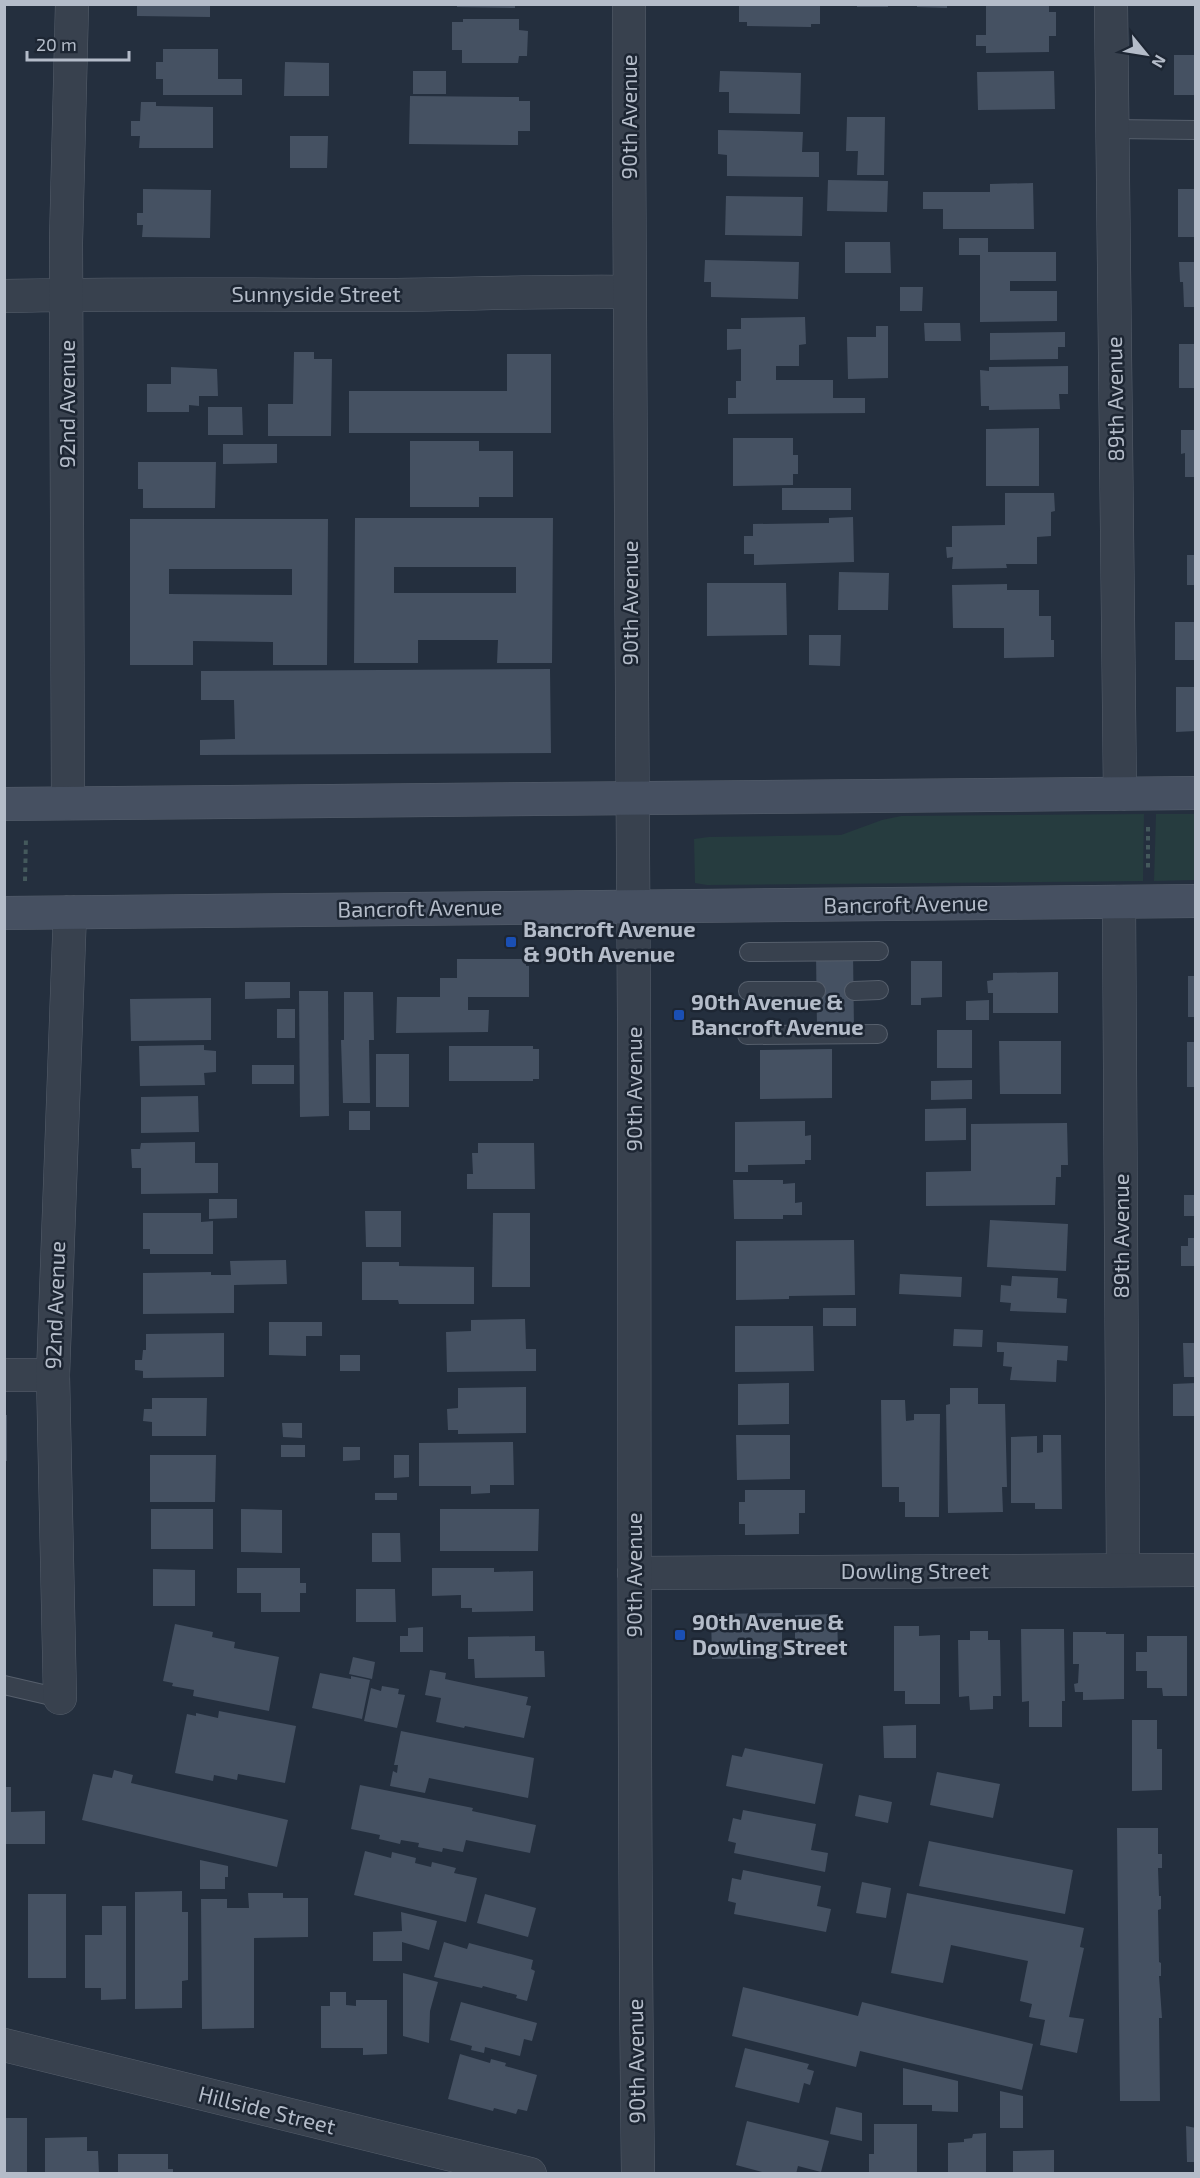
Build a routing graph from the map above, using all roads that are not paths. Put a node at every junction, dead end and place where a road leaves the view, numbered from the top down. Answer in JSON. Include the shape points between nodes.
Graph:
{"nodes":[{"id":1,"x":72,"y":4,"type":"edge"},
{"id":2,"x":629,"y":4,"type":"edge"},
{"id":3,"x":1112,"y":4,"type":"edge"},
{"id":4,"x":1113,"y":129,"type":"junction"},
{"id":5,"x":1196,"y":130,"type":"edge"},
{"id":6,"x":628,"y":292,"type":"junction"},
{"id":7,"x":66,"y":294,"type":"junction"},
{"id":8,"x":4,"y":296,"type":"edge"},
{"id":9,"x":1196,"y":793,"type":"edge"},
{"id":10,"x":1134,"y":794,"type":"junction"},
{"id":11,"x":632,"y":798,"type":"junction"},
{"id":12,"x":68,"y":803,"type":"junction"},
{"id":13,"x":16,"y":804,"type":"edge"},
{"id":14,"x":1196,"y":901,"type":"edge"},
{"id":15,"x":1134,"y":902,"type":"junction"},
{"id":16,"x":633,"y":906,"type":"junction"},
{"id":17,"x":70,"y":912,"type":"junction"},
{"id":18,"x":14,"y":913,"type":"edge"},
{"id":19,"x":879,"y":951,"type":"dead end"},
{"id":20,"x":749,"y":952,"type":"dead end"},
{"id":21,"x":879,"y":990,"type":"dead end"},
{"id":22,"x":748,"y":991,"type":"dead end"},
{"id":23,"x":816,"y":991,"type":"dead end"},
{"id":24,"x":854,"y":991,"type":"dead end"},
{"id":25,"x":878,"y":1034,"type":"dead end"},
{"id":26,"x":747,"y":1035,"type":"dead end"},
{"id":27,"x":4,"y":1375,"type":"edge"},
{"id":28,"x":53,"y":1375,"type":"junction"},
{"id":29,"x":1123,"y":1570,"type":"junction"},
{"id":30,"x":1196,"y":1570,"type":"edge"},
{"id":31,"x":634,"y":1574,"type":"junction"},
{"id":32,"x":4,"y":1685,"type":"edge"},
{"id":33,"x":60,"y":1698,"type":"joint"},
{"id":34,"x":4,"y":2045,"type":"edge"},
{"id":35,"x":530,"y":2174,"type":"edge"},
{"id":36,"x":638,"y":2174,"type":"edge"}],
"edges":[{"from":1,"to":7,"type":"street","name":"92nd Avenue"},
{"from":2,"to":6,"type":"street","name":"90th Avenue"},
{"from":3,"to":4,"type":"street","name":"89th Avenue"},
{"from":4,"to":5,"type":"lane"},
{"from":4,"to":10,"type":"street","name":"89th Avenue"},
{"from":6,"to":7,"type":"street","name":"Sunnyside Street"},
{"from":6,"to":11,"type":"street","name":"90th Avenue"},
{"from":7,"to":8,"type":"street","name":"Sunnyside Street"},
{"from":7,"to":12,"type":"street","name":"92nd Avenue"},
{"from":9,"to":10,"type":"main road"},
{"from":10,"to":11,"type":"main road"},
{"from":11,"to":12,"type":"main road"},
{"from":11,"to":16,"type":"street","name":"90th Avenue"},
{"from":12,"to":13,"type":"main road"},
{"from":14,"to":15,"type":"main road","name":"Bancroft Avenue"},
{"from":15,"to":16,"type":"main road","name":"Bancroft Avenue"},
{"from":15,"to":29,"type":"street","name":"89th Avenue"},
{"from":16,"to":17,"type":"main road","name":"Bancroft Avenue"},
{"from":16,"to":31,"type":"street","name":"90th Avenue"},
{"from":17,"to":18,"type":"main road","name":"Bancroft Avenue"},
{"from":17,"to":28,"type":"street","name":"92nd Avenue"},
{"from":19,"to":20,"type":"lane"},
{"from":21,"to":24,"type":"lane"},
{"from":22,"to":23,"type":"lane"},
{"from":25,"to":26,"type":"lane"},
{"from":27,"to":28,"type":"street"},
{"from":28,"to":33,"type":"street","name":"92nd Avenue"},
{"from":29,"to":30,"type":"street","name":"Dowling Street"},
{"from":29,"to":31,"type":"street","name":"Dowling Street"},
{"from":31,"to":36,"type":"street","name":"90th Avenue"},
{"from":32,"to":33,"type":"lane"},
{"from":34,"to":35,"type":"street","name":"Hillside Street"}]}
